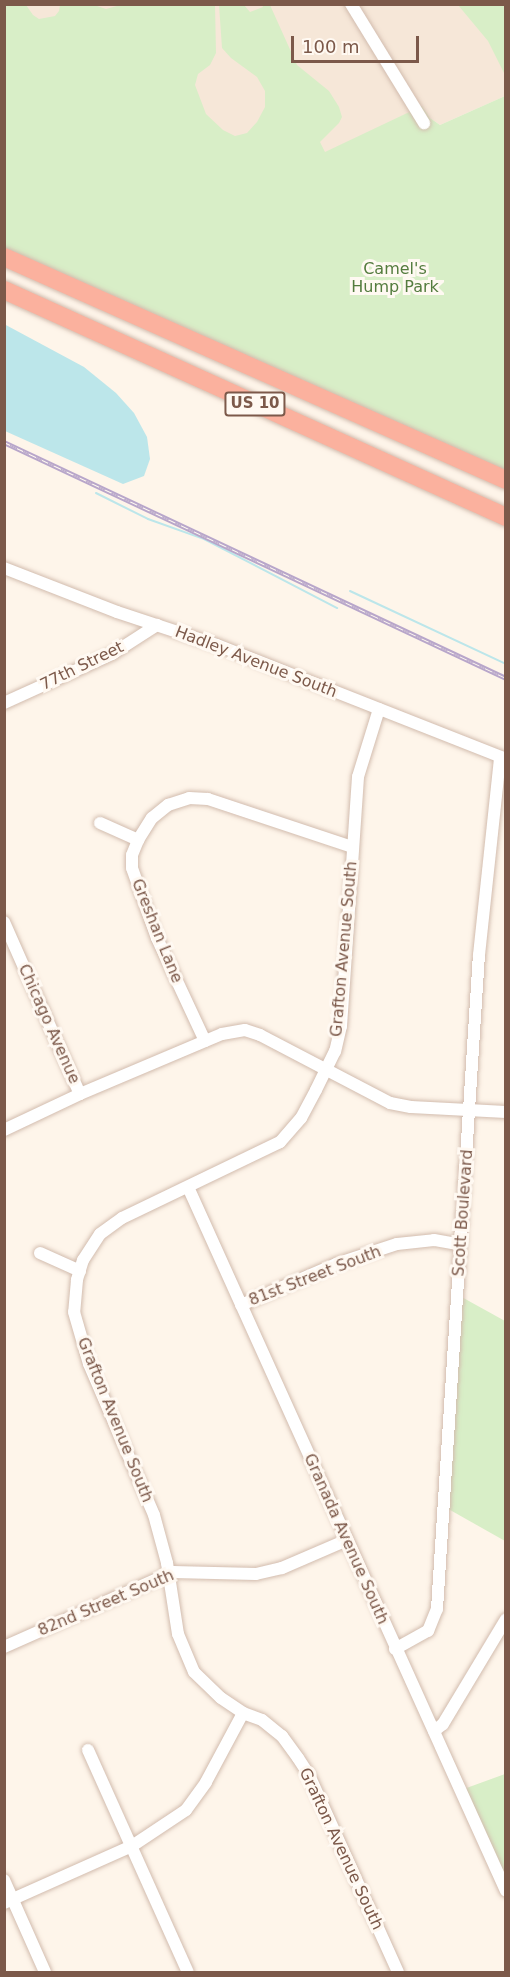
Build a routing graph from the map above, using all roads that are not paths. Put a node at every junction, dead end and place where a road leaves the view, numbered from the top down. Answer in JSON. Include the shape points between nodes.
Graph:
{"nodes":[{"id":1,"x":351,"y":4,"type":"edge"},
{"id":2,"x":424,"y":123,"type":"dead end"},
{"id":3,"x":4,"y":257,"type":"edge"},
{"id":4,"x":4,"y":290,"type":"edge"},
{"id":5,"x":506,"y":480,"type":"edge"},
{"id":6,"x":506,"y":517,"type":"edge"},
{"id":7,"x":4,"y":568,"type":"edge"},
{"id":8,"x":157,"y":625,"type":"junction"},
{"id":9,"x":4,"y":703,"type":"edge"},
{"id":10,"x":379,"y":709,"type":"junction"},
{"id":11,"x":503,"y":758,"type":"edge"},
{"id":12,"x":100,"y":823,"type":"dead end"},
{"id":13,"x":138,"y":840,"type":"junction"},
{"id":14,"x":352,"y":847,"type":"junction"},
{"id":15,"x":4,"y":922,"type":"edge"},
{"id":16,"x":206,"y":1041,"type":"junction"},
{"id":17,"x":326,"y":1070,"type":"junction"},
{"id":18,"x":80,"y":1094,"type":"junction"},
{"id":19,"x":470,"y":1110,"type":"junction"},
{"id":20,"x":506,"y":1112,"type":"edge"},
{"id":21,"x":4,"y":1130,"type":"edge"},
{"id":22,"x":188,"y":1187,"type":"junction"},
{"id":23,"x":460,"y":1245,"type":"junction"},
{"id":24,"x":40,"y":1253,"type":"dead end"},
{"id":25,"x":80,"y":1270,"type":"junction"},
{"id":26,"x":241,"y":1305,"type":"junction"},
{"id":27,"x":347,"y":1540,"type":"junction"},
{"id":28,"x":168,"y":1574,"type":"junction"},
{"id":29,"x":506,"y":1619,"type":"edge"},
{"id":30,"x":4,"y":1647,"type":"edge"},
{"id":31,"x":396,"y":1649,"type":"junction"},
{"id":32,"x":243,"y":1713,"type":"junction"},
{"id":33,"x":434,"y":1731,"type":"junction"},
{"id":34,"x":88,"y":1750,"type":"dead end"},
{"id":35,"x":132,"y":1846,"type":"junction"},
{"id":36,"x":4,"y":1880,"type":"edge"},
{"id":37,"x":506,"y":1891,"type":"edge"},
{"id":38,"x":9,"y":1901,"type":"edge"},
{"id":39,"x":45,"y":1972,"type":"edge"},
{"id":40,"x":188,"y":1972,"type":"edge"},
{"id":41,"x":398,"y":1972,"type":"edge"}],
"edges":[{"from":1,"to":2,"type":"street"},
{"from":3,"to":5,"type":"highway","number":"US 10"},
{"from":4,"to":6,"type":"highway","number":"US 10"},
{"from":7,"to":8,"type":"street","name":"Hadley Avenue South"},
{"from":8,"to":9,"type":"street","name":"77th Street","via":[[112,654]]},
{"from":8,"to":10,"type":"street","name":"Hadley Avenue South"},
{"from":10,"to":11,"type":"street","name":"Hadley Avenue South"},
{"from":10,"to":14,"type":"street","name":"Grafton Avenue South","via":[[358,777]]},
{"from":11,"to":19,"type":"street","name":"Scott Boulevard","via":[[479,954]]},
{"from":12,"to":13,"type":"street"},
{"from":13,"to":14,"type":"street","name":"Greshan Lane","via":[[161,810],[189,798],[208,799]]},
{"from":13,"to":16,"type":"street","name":"Greshan Lane","via":[[132,868],[158,938]]},
{"from":14,"to":17,"type":"street","name":"Grafton Avenue South","via":[[341,1026]]},
{"from":15,"to":18,"type":"street","name":"Chicago Avenue"},
{"from":16,"to":17,"type":"street","via":[[245,1030]]},
{"from":16,"to":18,"type":"street"},
{"from":17,"to":19,"type":"street","via":[[390,1103]]},
{"from":17,"to":22,"type":"street","name":"Grafton Avenue South","via":[[301,1118],[280,1142]]},
{"from":18,"to":21,"type":"street"},
{"from":19,"to":20,"type":"street"},
{"from":19,"to":23,"type":"street","name":"Scott Boulevard"},
{"from":22,"to":25,"type":"street","name":"Grafton Avenue South","via":[[122,1218],[100,1234]]},
{"from":22,"to":26,"type":"street","name":"Granada Avenue South"},
{"from":23,"to":26,"type":"street","name":"81st Street South","via":[[434,1240],[397,1244],[336,1264]]},
{"from":23,"to":31,"type":"street","name":"Scott Boulevard","via":[[437,1609],[428,1631]]},
{"from":24,"to":25,"type":"street"},
{"from":25,"to":28,"type":"street","name":"Grafton Avenue South","via":[[75,1321],[95,1381],[154,1515]]},
{"from":26,"to":27,"type":"street","name":"Granada Avenue South"},
{"from":27,"to":28,"type":"street","name":"82nd Street South","via":[[282,1568],[256,1574]]},
{"from":27,"to":31,"type":"street","name":"Granada Avenue South"},
{"from":28,"to":30,"type":"street","name":"82nd Street South"},
{"from":28,"to":32,"type":"street","name":"Grafton Avenue South","via":[[178,1634],[194,1672]]},
{"from":29,"to":33,"type":"street","via":[[443,1724]]},
{"from":31,"to":33,"type":"street","name":"Granada Avenue South"},
{"from":32,"to":35,"type":"street","via":[[206,1782],[186,1810]]},
{"from":32,"to":41,"type":"street","name":"Grafton Avenue South","via":[[262,1720],[282,1736],[303,1766]]},
{"from":33,"to":37,"type":"street","name":"Granada Avenue South"},
{"from":34,"to":35,"type":"street"},
{"from":35,"to":38,"type":"street"},
{"from":35,"to":40,"type":"street"},
{"from":36,"to":38,"type":"street"},
{"from":38,"to":39,"type":"street"}]}
